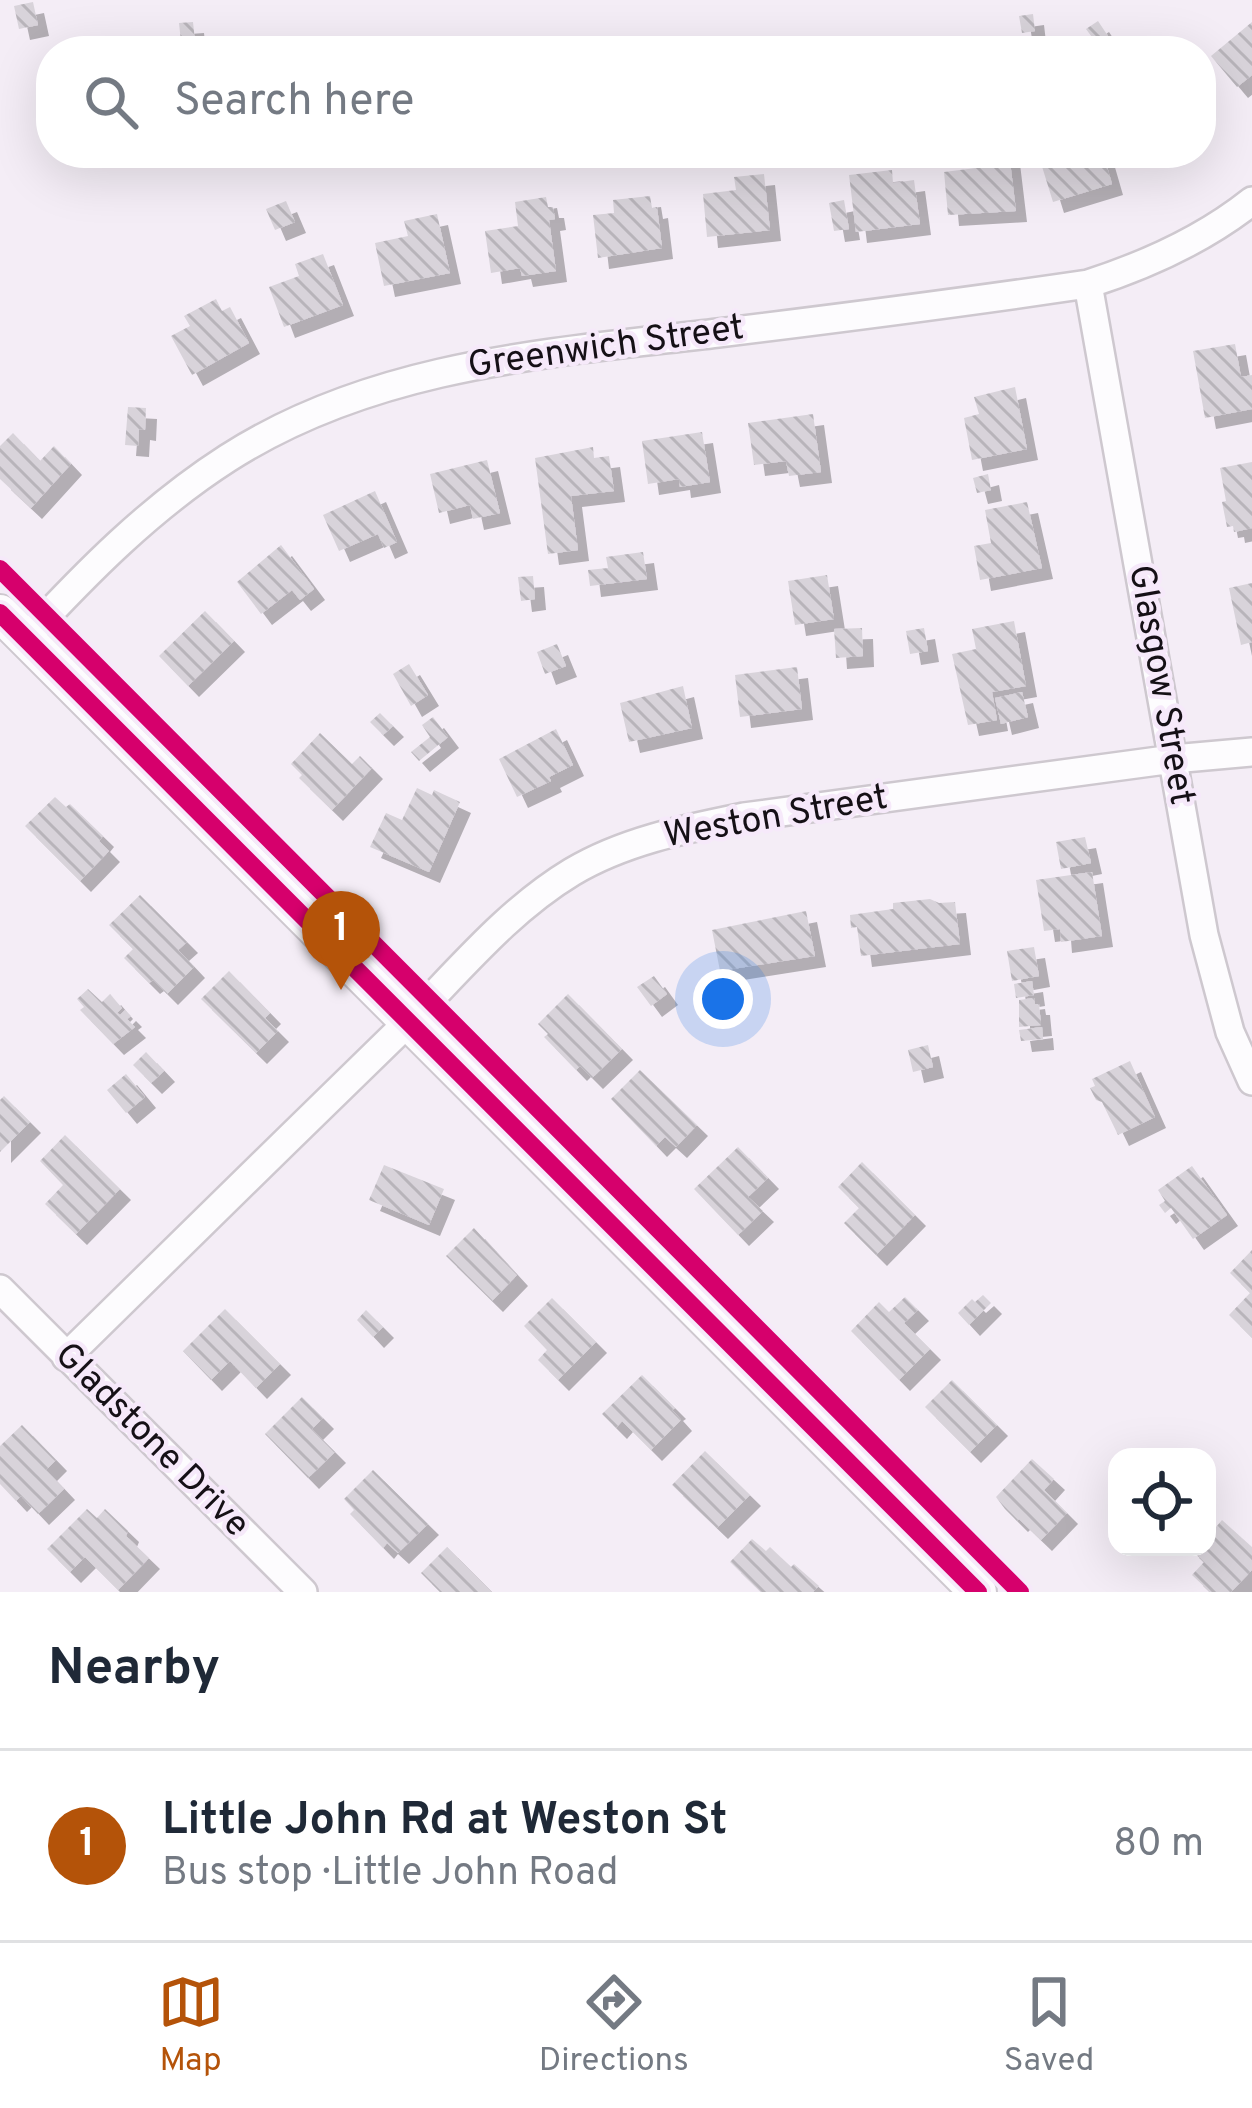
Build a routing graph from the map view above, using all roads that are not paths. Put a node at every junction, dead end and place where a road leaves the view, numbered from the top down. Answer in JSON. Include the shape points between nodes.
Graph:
{"nodes":[{"id":1,"x":1252,"y":201,"type":"edge"},
{"id":2,"x":1088,"y":284,"type":"junction"},
{"id":3,"x":13,"y":627,"type":"edge"},
{"id":4,"x":1252,"y":752,"type":"edge"},
{"id":5,"x":1173,"y":759,"type":"junction"},
{"id":6,"x":407,"y":1022,"type":"junction"},
{"id":7,"x":1252,"y":1081,"type":"edge"},
{"id":8,"x":0,"y":1289,"type":"edge"},
{"id":9,"x":66,"y":1357,"type":"junction"},
{"id":10,"x":304,"y":1592,"type":"edge"},
{"id":11,"x":978,"y":1592,"type":"edge"}],
"edges":[{"from":1,"to":2,"type":"street","name":"Greenwich Street","via":[[1167,254]]},
{"from":2,"to":3,"type":"street","name":"Greenwich Street","via":[[559,352],[398,382],[231,456]]},
{"from":2,"to":5,"type":"street","name":"Glasgow Street"},
{"from":3,"to":6,"type":"street"},
{"from":4,"to":5,"type":"street","name":"Weston Street"},
{"from":5,"to":6,"type":"street","name":"Weston Street","via":[[676,830],[545,890]]},
{"from":5,"to":7,"type":"street","name":"Glasgow Street","via":[[1216,986]]},
{"from":6,"to":9,"type":"street","name":"Weston Street"},
{"from":6,"to":11,"type":"street"},
{"from":8,"to":9,"type":"street","name":"Gladstone Drive"},
{"from":9,"to":10,"type":"street","name":"Gladstone Drive"}]}
